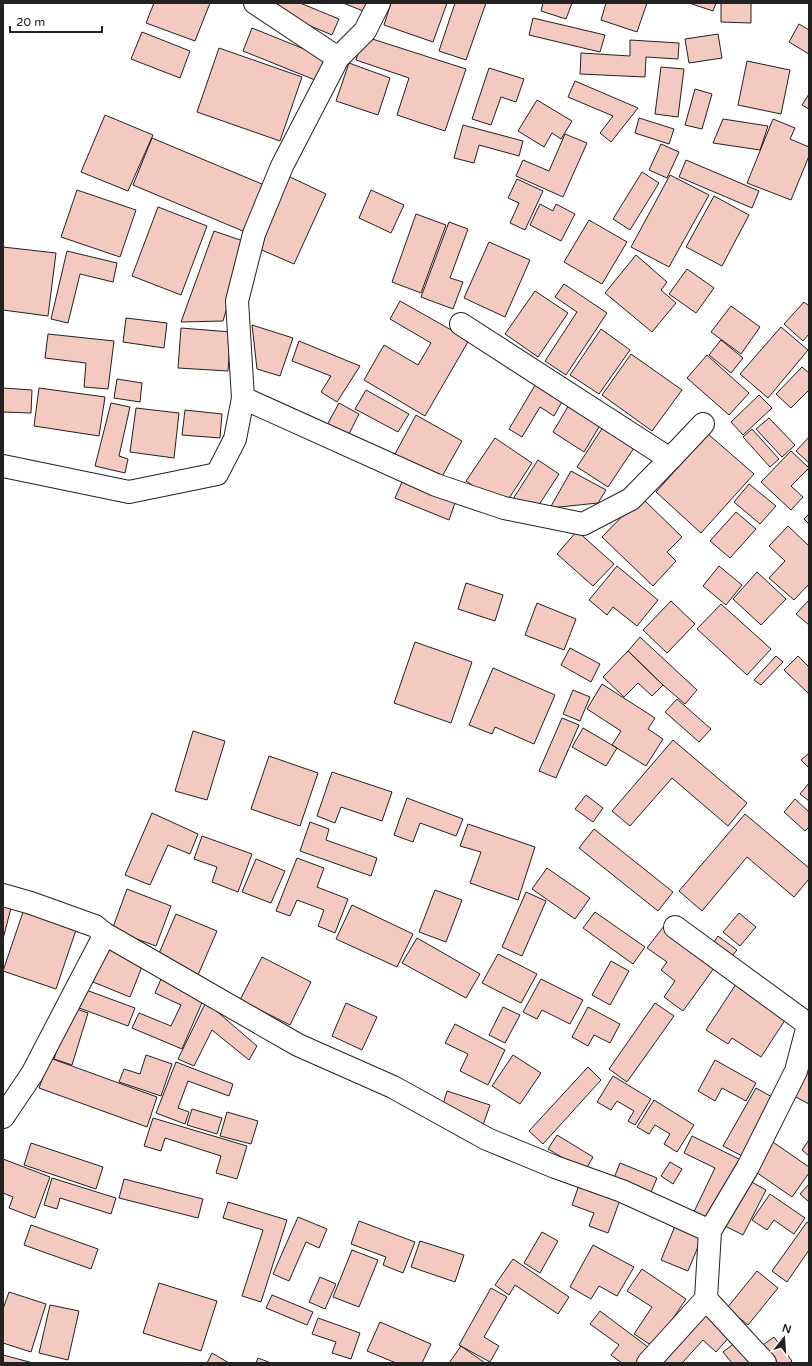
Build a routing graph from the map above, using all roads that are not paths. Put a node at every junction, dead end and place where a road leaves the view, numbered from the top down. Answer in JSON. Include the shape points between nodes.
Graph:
{"nodes":[{"id":1,"x":255,"y":3,"type":"edge"},
{"id":2,"x":378,"y":3,"type":"edge"},
{"id":3,"x":338,"y":58,"type":"junction"},
{"id":4,"x":461,"y":324,"type":"dead end"},
{"id":5,"x":243,"y":398,"type":"junction"},
{"id":6,"x":703,"y":424,"type":"dead end"},
{"id":7,"x":670,"y":459,"type":"junction"},
{"id":8,"x":3,"y":466,"type":"edge"},
{"id":9,"x":3,"y":895,"type":"edge"},
{"id":10,"x":675,"y":927,"type":"dead end"},
{"id":11,"x":105,"y":934,"type":"junction"},
{"id":12,"x":809,"y":1025,"type":"edge"},
{"id":13,"x":3,"y":1117,"type":"edge"},
{"id":14,"x":710,"y":1231,"type":"junction"},
{"id":15,"x":706,"y":1299,"type":"junction"},
{"id":16,"x":648,"y":1363,"type":"edge"},
{"id":17,"x":765,"y":1363,"type":"edge"}],
"edges":[{"from":1,"to":3,"type":"street"},
{"from":2,"to":3,"type":"street","via":[[365,31]]},
{"from":3,"to":5,"type":"street","via":[[282,166],[254,234],[237,301]]},
{"from":4,"to":7,"type":"street"},
{"from":5,"to":7,"type":"street","via":[[436,485],[504,508],[583,524],[631,499]]},
{"from":5,"to":8,"type":"street","via":[[235,439],[217,474],[129,492]]},
{"from":6,"to":7,"type":"street"},
{"from":9,"to":11,"type":"street","via":[[95,926]]},
{"from":10,"to":12,"type":"street"},
{"from":11,"to":13,"type":"street","via":[[32,1074]]},
{"from":11,"to":14,"type":"street","via":[[298,1045],[393,1087],[487,1139],[622,1191]]},
{"from":12,"to":14,"type":"street","via":[[796,1071],[748,1167]]},
{"from":14,"to":15,"type":"street"},
{"from":15,"to":16,"type":"street"},
{"from":15,"to":17,"type":"street"}]}
